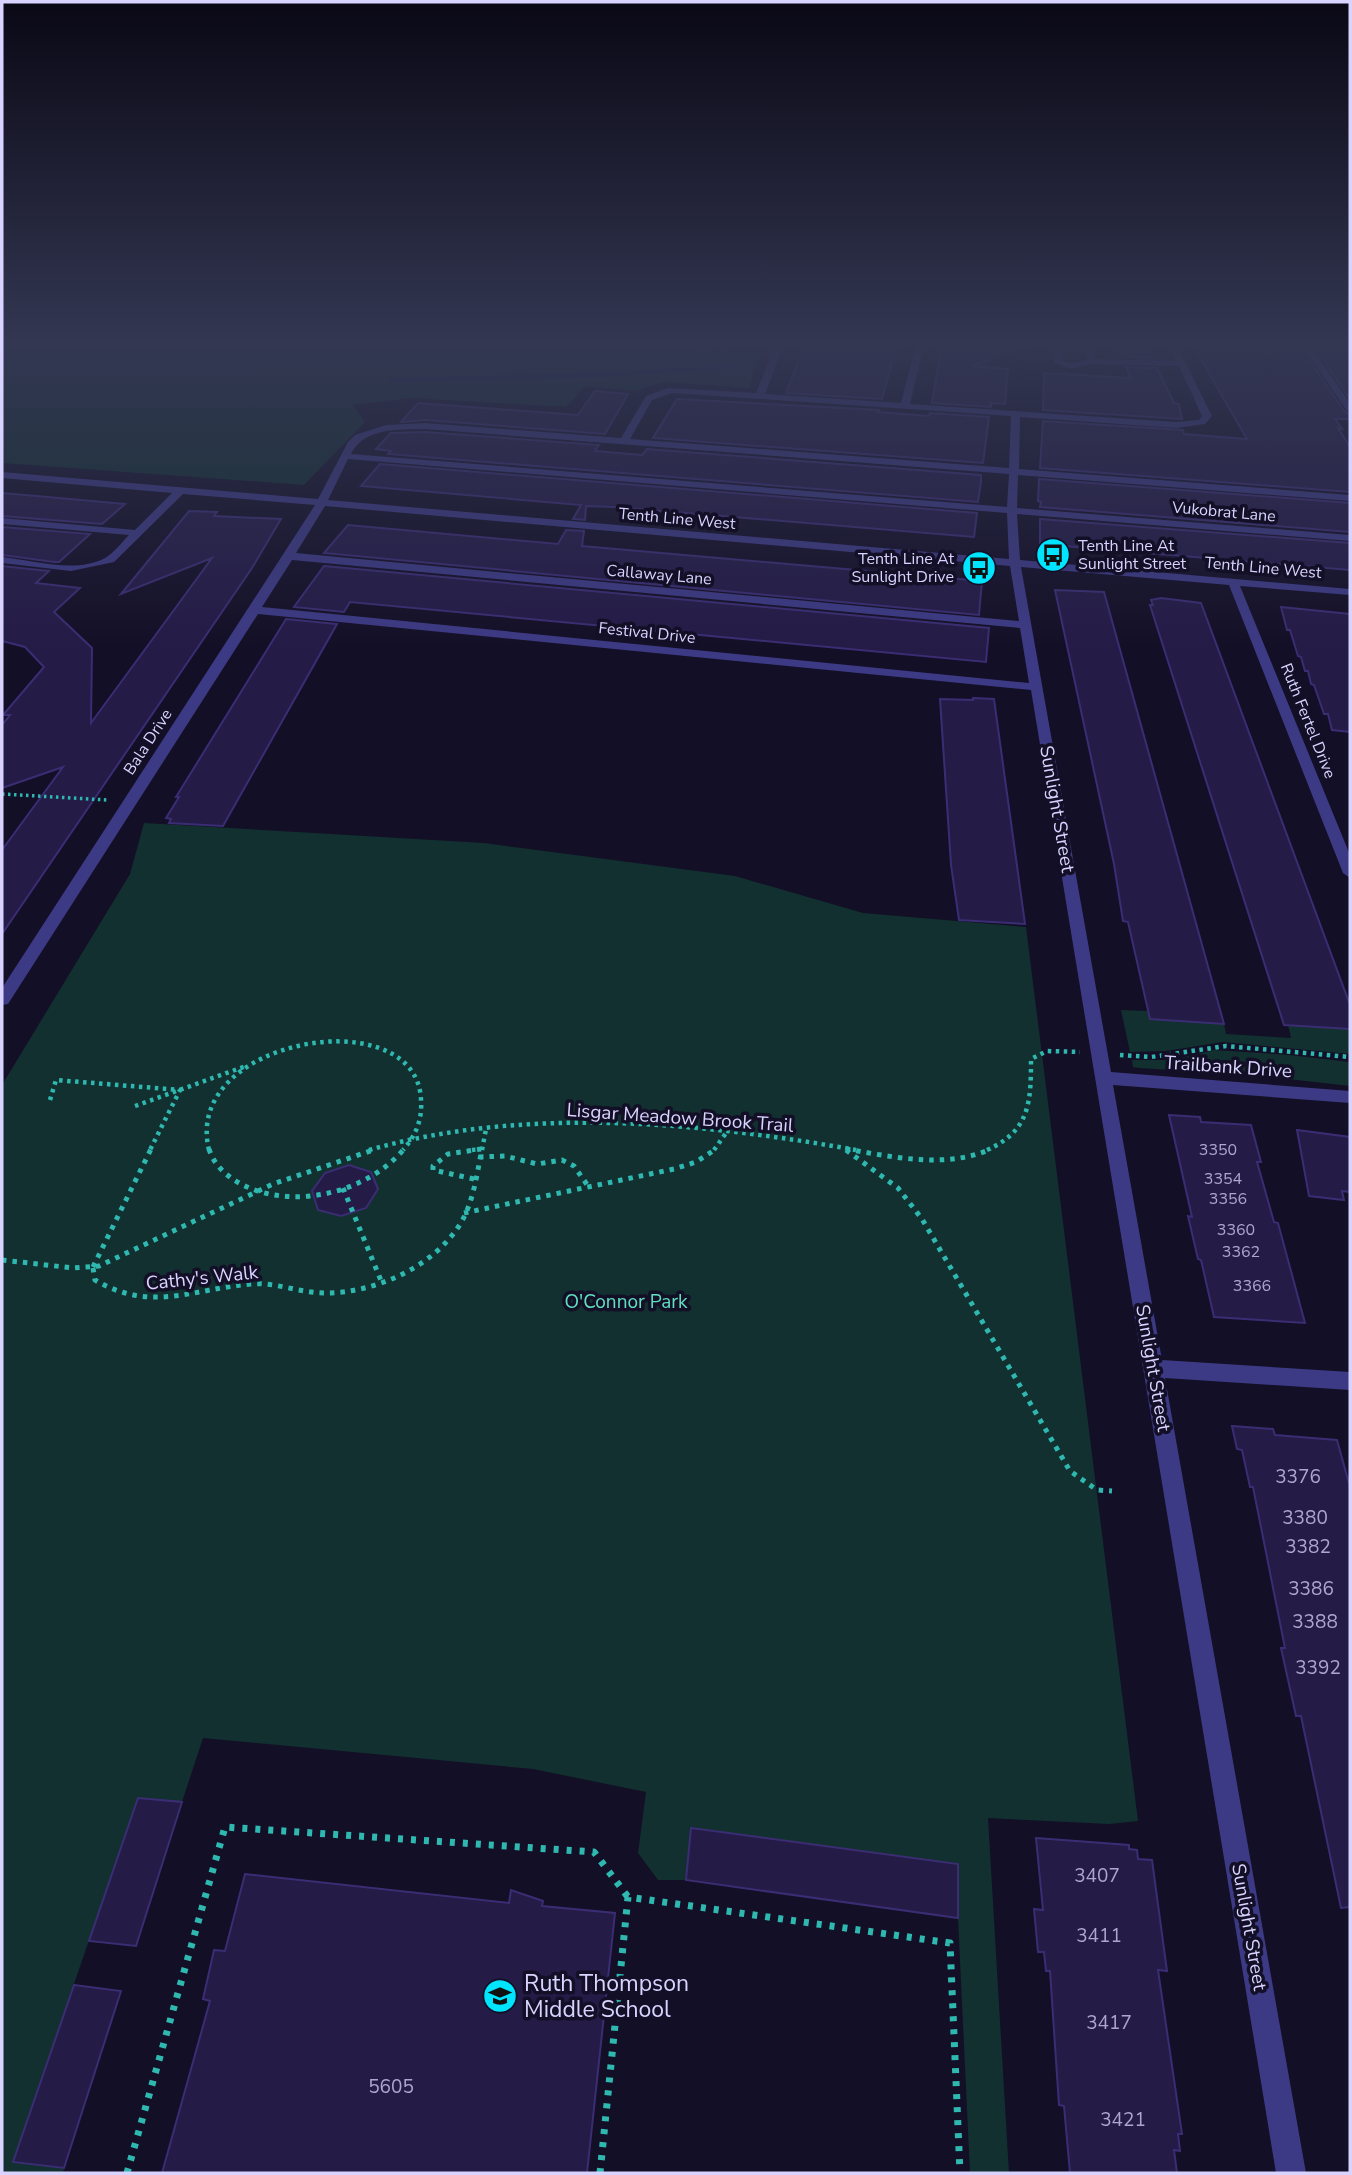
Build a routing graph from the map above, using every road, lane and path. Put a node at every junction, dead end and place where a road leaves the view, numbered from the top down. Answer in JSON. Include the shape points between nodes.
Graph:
{"nodes":[{"id":1,"x":351,"y":446,"type":"edge"},
{"id":2,"x":669,"y":446,"type":"edge"},
{"id":3,"x":1014,"y":446,"type":"edge"},
{"id":4,"x":345,"y":456,"type":"junction"},
{"id":5,"x":1013,"y":472,"type":"junction"},
{"id":6,"x":2,"y":475,"type":"edge"},
{"id":7,"x":181,"y":490,"type":"junction"},
{"id":8,"x":1350,"y":498,"type":"edge"},
{"id":9,"x":322,"y":502,"type":"junction"},
{"id":10,"x":1012,"y":510,"type":"junction"},
{"id":11,"x":2,"y":521,"type":"edge"},
{"id":12,"x":137,"y":533,"type":"junction"},
{"id":13,"x":1350,"y":538,"type":"edge"},
{"id":14,"x":289,"y":556,"type":"junction"},
{"id":15,"x":2,"y":561,"type":"edge"},
{"id":16,"x":1015,"y":563,"type":"junction"},
{"id":17,"x":1233,"y":582,"type":"junction"},
{"id":18,"x":1350,"y":592,"type":"edge"},
{"id":19,"x":254,"y":610,"type":"junction"},
{"id":20,"x":1026,"y":625,"type":"junction"},
{"id":21,"x":1036,"y":687,"type":"junction"},
{"id":22,"x":2,"y":794,"type":"edge"},
{"id":23,"x":107,"y":800,"type":"dead end"},
{"id":24,"x":1350,"y":873,"type":"edge"},
{"id":25,"x":2,"y":1000,"type":"edge"},
{"id":26,"x":1057,"y":1051,"type":"dead end"},
{"id":27,"x":1128,"y":1055,"type":"dead end"},
{"id":28,"x":1350,"y":1058,"type":"edge"},
{"id":29,"x":250,"y":1064,"type":"junction"},
{"id":30,"x":1103,"y":1078,"type":"junction"},
{"id":31,"x":180,"y":1090,"type":"junction"},
{"id":32,"x":1350,"y":1097,"type":"edge"},
{"id":33,"x":50,"y":1100,"type":"dead end"},
{"id":34,"x":135,"y":1106,"type":"dead end"},
{"id":35,"x":486,"y":1129,"type":"junction"},
{"id":36,"x":726,"y":1133,"type":"junction"},
{"id":37,"x":411,"y":1142,"type":"junction"},
{"id":38,"x":481,"y":1149,"type":"junction"},
{"id":39,"x":844,"y":1149,"type":"junction"},
{"id":40,"x":479,"y":1157,"type":"junction"},
{"id":41,"x":474,"y":1179,"type":"junction"},
{"id":42,"x":589,"y":1186,"type":"junction"},
{"id":43,"x":343,"y":1188,"type":"junction"},
{"id":44,"x":258,"y":1191,"type":"junction"},
{"id":45,"x":464,"y":1213,"type":"junction"},
{"id":46,"x":2,"y":1260,"type":"edge"},
{"id":47,"x":93,"y":1268,"type":"junction"},
{"id":48,"x":382,"y":1283,"type":"junction"},
{"id":49,"x":1153,"y":1368,"type":"junction"},
{"id":50,"x":1350,"y":1381,"type":"edge"},
{"id":51,"x":1112,"y":1491,"type":"dead end"},
{"id":52,"x":628,"y":1897,"type":"junction"},
{"id":53,"x":127,"y":2173,"type":"edge"},
{"id":54,"x":600,"y":2173,"type":"edge"},
{"id":55,"x":960,"y":2173,"type":"edge"},
{"id":56,"x":1291,"y":2173,"type":"edge"}],
"edges":[{"from":1,"to":4,"type":"street","name":"Bala Drive"},
{"from":2,"to":5,"type":"street","name":"Bala Drive"},
{"from":3,"to":5,"type":"street","name":"Sunlight Street"},
{"from":4,"to":9,"type":"street","name":"Bala Drive"},
{"from":4,"to":10,"type":"street","name":"Vukobrat Lane"},
{"from":5,"to":8,"type":"street","name":"Bala Drive"},
{"from":5,"to":10,"type":"street","name":"Sunlight Street"},
{"from":6,"to":7,"type":"street","name":"Tenth Line West"},
{"from":7,"to":9,"type":"street","name":"Tenth Line West"},
{"from":7,"to":12,"type":"street"},
{"from":9,"to":14,"type":"street","name":"Bala Drive"},
{"from":9,"to":16,"type":"street","name":"Tenth Line West"},
{"from":10,"to":13,"type":"street","name":"Vukobrat Lane"},
{"from":10,"to":16,"type":"street","name":"Sunlight Street"},
{"from":11,"to":12,"type":"street"},
{"from":12,"to":15,"type":"street","via":[[110,560],[96,566]]},
{"from":14,"to":19,"type":"street","name":"Bala Drive"},
{"from":14,"to":20,"type":"street","name":"Callaway Lane"},
{"from":16,"to":17,"type":"street","name":"Tenth Line West"},
{"from":16,"to":20,"type":"street","name":"Sunlight Street"},
{"from":17,"to":18,"type":"street","name":"Tenth Line West"},
{"from":17,"to":24,"type":"street","name":"Ruth Fertel Drive"},
{"from":19,"to":21,"type":"street","name":"Festival Drive"},
{"from":19,"to":25,"type":"street","name":"Bala Drive"},
{"from":20,"to":21,"type":"street","name":"Sunlight Street"},
{"from":21,"to":30,"type":"street","name":"Sunlight Street"},
{"from":22,"to":23,"type":"path"},
{"from":26,"to":39,"type":"path","name":"Lisgar Meadow Brook Trail","via":[[1041,1052],[1031,1059],[1030,1108],[1025,1120],[1014,1134],[989,1150],[947,1159]]},
{"from":27,"to":28,"type":"path","via":[[1152,1057],[1226,1046]]},
{"from":29,"to":31,"type":"path"},
{"from":29,"to":37,"type":"path","via":[[286,1047],[326,1040],[382,1049],[408,1067],[422,1093]]},
{"from":29,"to":44,"type":"path","via":[[222,1089],[205,1134],[220,1168]]},
{"from":30,"to":32,"type":"street","name":"Trailbank Drive"},
{"from":30,"to":49,"type":"street","name":"Sunlight Street"},
{"from":31,"to":33,"type":"path","via":[[56,1080]]},
{"from":31,"to":34,"type":"path"},
{"from":31,"to":47,"type":"path"},
{"from":35,"to":36,"type":"path","name":"Lisgar Meadow Brook Trail","via":[[586,1123]]},
{"from":35,"to":37,"type":"path","name":"Lisgar Meadow Brook Trail"},
{"from":35,"to":38,"type":"path","name":"Cathy's Walk"},
{"from":36,"to":39,"type":"path","name":"Lisgar Meadow Brook Trail"},
{"from":36,"to":42,"type":"path","via":[[716,1149],[694,1163]]},
{"from":37,"to":43,"type":"path","via":[[384,1167]]},
{"from":37,"to":44,"type":"path","name":"Lisgar Meadow Brook Trail","via":[[339,1159]]},
{"from":38,"to":40,"type":"path","name":"Cathy's Walk"},
{"from":38,"to":41,"type":"path","via":[[448,1154],[433,1166],[440,1174]]},
{"from":39,"to":51,"type":"path","via":[[898,1188],[922,1219],[1070,1471],[1097,1490]]},
{"from":40,"to":41,"type":"path","name":"Cathy's Walk"},
{"from":40,"to":42,"type":"path","via":[[505,1156],[537,1164],[562,1160],[574,1166]]},
{"from":41,"to":45,"type":"path","name":"Cathy's Walk"},
{"from":42,"to":45,"type":"path"},
{"from":43,"to":44,"type":"path","via":[[300,1196]]},
{"from":43,"to":48,"type":"path"},
{"from":44,"to":47,"type":"path","name":"Lisgar Meadow Brook Trail"},
{"from":45,"to":48,"type":"path","name":"Cathy's Walk","via":[[444,1243],[413,1268]]},
{"from":46,"to":47,"type":"path"},
{"from":47,"to":48,"type":"path","name":"Cathy's Walk","via":[[95,1280],[108,1291],[150,1300],[251,1284],[324,1293]]},
{"from":49,"to":50,"type":"street"},
{"from":49,"to":56,"type":"street","name":"Sunlight Street"},
{"from":52,"to":53,"type":"path","via":[[594,1852],[225,1827]]},
{"from":52,"to":54,"type":"path"},
{"from":52,"to":55,"type":"path","via":[[950,1943]]}]}
